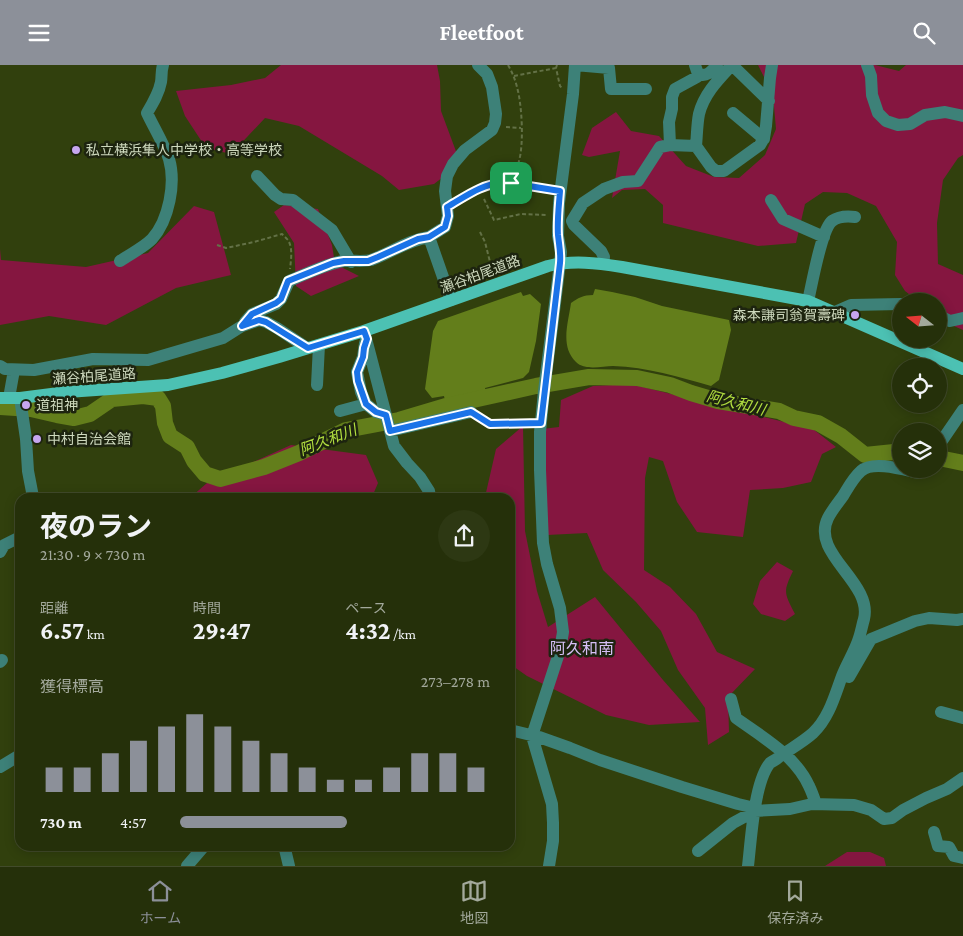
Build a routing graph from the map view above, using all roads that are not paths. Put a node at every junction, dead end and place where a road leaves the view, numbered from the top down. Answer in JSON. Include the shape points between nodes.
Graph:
{"nodes":[{"id":1,"x":163,"y":65,"type":"edge"},
{"id":2,"x":478,"y":65,"type":"edge"},
{"id":3,"x":575,"y":65,"type":"edge"},
{"id":4,"x":717,"y":65,"type":"edge"},
{"id":5,"x":772,"y":65,"type":"edge"},
{"id":6,"x":867,"y":65,"type":"edge"},
{"id":7,"x":696,"y":70,"type":"edge"},
{"id":8,"x":646,"y":89,"type":"dead end"},
{"id":9,"x":769,"y":101,"type":"junction"},
{"id":10,"x":733,"y":113,"type":"dead end"},
{"id":11,"x":963,"y":116,"type":"edge"},
{"id":12,"x":764,"y":139,"type":"junction"},
{"id":13,"x":670,"y":145,"type":"junction"},
{"id":14,"x":696,"y":146,"type":"junction"},
{"id":15,"x":257,"y":176,"type":"dead end"},
{"id":16,"x":771,"y":200,"type":"dead end"},
{"id":17,"x":855,"y":217,"type":"dead end"},
{"id":18,"x":429,"y":237,"type":"junction"},
{"id":19,"x":824,"y":237,"type":"junction"},
{"id":20,"x":120,"y":261,"type":"dead end"},
{"id":21,"x":351,"y":261,"type":"junction"},
{"id":22,"x":560,"y":263,"type":"junction"},
{"id":23,"x":603,"y":264,"type":"junction"},
{"id":24,"x":451,"y":300,"type":"junction"},
{"id":25,"x":808,"y":301,"type":"junction"},
{"id":26,"x":892,"y":304,"type":"edge"},
{"id":27,"x":834,"y":312,"type":"junction"},
{"id":28,"x":963,"y":318,"type":"edge"},
{"id":29,"x":948,"y":320,"type":"edge"},
{"id":30,"x":242,"y":326,"type":"junction"},
{"id":31,"x":366,"y":335,"type":"junction"},
{"id":32,"x":313,"y":347,"type":"junction"},
{"id":33,"x":0,"y":367,"type":"edge"},
{"id":34,"x":14,"y":369,"type":"junction"},
{"id":35,"x":963,"y":369,"type":"edge"},
{"id":36,"x":317,"y":385,"type":"dead end"},
{"id":37,"x":15,"y":402,"type":"edge"},
{"id":38,"x":366,"y":404,"type":"junction"},
{"id":39,"x":963,"y":410,"type":"edge"},
{"id":40,"x":340,"y":411,"type":"dead end"},
{"id":41,"x":471,"y":412,"type":"road end"},
{"id":42,"x":388,"y":423,"type":"junction"},
{"id":43,"x":947,"y":433,"type":"edge"},
{"id":44,"x":892,"y":467,"type":"edge"},
{"id":45,"x":32,"y":493,"type":"edge"},
{"id":46,"x":429,"y":493,"type":"edge"},
{"id":47,"x":15,"y":540,"type":"edge"},
{"id":48,"x":0,"y":551,"type":"edge"},
{"id":49,"x":963,"y":619,"type":"edge"},
{"id":50,"x":837,"y":693,"type":"junction"},
{"id":51,"x":731,"y":699,"type":"dead end"},
{"id":52,"x":941,"y":712,"type":"dead end"},
{"id":53,"x":963,"y":718,"type":"edge"},
{"id":54,"x":515,"y":730,"type":"edge"},
{"id":55,"x":532,"y":735,"type":"junction"},
{"id":56,"x":784,"y":753,"type":"junction"},
{"id":57,"x":15,"y":758,"type":"edge"},
{"id":58,"x":0,"y":767,"type":"edge"},
{"id":59,"x":963,"y":778,"type":"edge"},
{"id":60,"x":816,"y":804,"type":"junction"},
{"id":61,"x":755,"y":809,"type":"junction"},
{"id":62,"x":934,"y":832,"type":"dead end"},
{"id":63,"x":200,"y":851,"type":"edge"},
{"id":64,"x":285,"y":851,"type":"edge"},
{"id":65,"x":698,"y":851,"type":"dead end"},
{"id":66,"x":963,"y":858,"type":"edge"},
{"id":67,"x":187,"y":866,"type":"edge"},
{"id":68,"x":289,"y":866,"type":"edge"},
{"id":69,"x":549,"y":866,"type":"edge"},
{"id":70,"x":748,"y":866,"type":"edge"}],
"edges":[{"from":1,"to":20,"type":"street","via":[[157,95],[147,113],[169,159],[171,196],[152,239]]},
{"from":2,"to":18,"type":"street","via":[[487,74],[492,87],[495,123],[492,130],[465,150],[453,164],[444,191],[448,216],[445,227]]},
{"from":3,"to":8,"type":"street","via":[[609,67],[611,89]]},
{"from":3,"to":22,"type":"street","via":[[558,216]]},
{"from":4,"to":7,"type":"street","via":[[703,76]]},
{"from":5,"to":9,"type":"street"},
{"from":6,"to":11,"type":"street","via":[[878,113],[886,121],[910,124],[925,115],[945,112]]},
{"from":7,"to":13,"type":"street","via":[[696,77],[675,89],[672,97]]},
{"from":9,"to":12,"type":"street"},
{"from":9,"to":14,"type":"street","via":[[732,65],[713,85],[702,105]]},
{"from":10,"to":12,"type":"street"},
{"from":12,"to":14,"type":"street","via":[[724,171],[711,167]]},
{"from":13,"to":14,"type":"street"},
{"from":13,"to":23,"type":"street","via":[[660,147],[638,181],[604,189],[583,203],[577,212],[572,221],[601,251]]},
{"from":15,"to":21,"type":"street","via":[[275,195],[293,200],[332,230]]},
{"from":16,"to":19,"type":"street","via":[[783,219]]},
{"from":17,"to":19,"type":"street","via":[[833,220]]},
{"from":18,"to":21,"type":"street","via":[[368,261]]},
{"from":18,"to":24,"type":"street"},
{"from":19,"to":25,"type":"street"},
{"from":21,"to":30,"type":"street","via":[[333,263],[288,281],[281,299],[252,314]]},
{"from":22,"to":23,"type":"main road","name":"瀬谷柏尾道路"},
{"from":22,"to":24,"type":"main road","name":"瀬谷柏尾道路"},
{"from":22,"to":55,"type":"street","via":[[545,378],[540,470],[543,543],[563,632],[558,658]]},
{"from":23,"to":25,"type":"main road","name":"瀬谷柏尾道路"},
{"from":24,"to":31,"type":"main road","name":"瀬谷柏尾道路"},
{"from":25,"to":27,"type":"main road","name":"瀬谷柏尾道路"},
{"from":26,"to":27,"type":"street","via":[[851,305]]},
{"from":27,"to":35,"type":"main road","name":"瀬谷柏尾道路"},
{"from":28,"to":29,"type":"street"},
{"from":30,"to":32,"type":"street","via":[[259,320],[266,322]]},
{"from":30,"to":34,"type":"street","via":[[223,338],[151,359],[93,359],[34,370]]},
{"from":31,"to":32,"type":"main road","name":"瀬谷柏尾道路"},
{"from":31,"to":38,"type":"street","via":[[357,372]]},
{"from":31,"to":42,"type":"street"},
{"from":32,"to":36,"type":"street"},
{"from":32,"to":37,"type":"main road","name":"瀬谷柏尾道路","via":[[168,385],[67,392]]},
{"from":33,"to":34,"type":"street"},
{"from":34,"to":37,"type":"street"},
{"from":37,"to":45,"type":"street","via":[[26,439]]},
{"from":38,"to":40,"type":"street"},
{"from":38,"to":42,"type":"street"},
{"from":39,"to":43,"type":"street"},
{"from":41,"to":42,"type":"street"},
{"from":42,"to":46,"type":"street","via":[[394,446]]},
{"from":44,"to":50,"type":"street","via":[[861,470],[828,518],[824,531],[828,545],[862,598],[865,613],[859,639]]},
{"from":47,"to":48,"type":"street"},
{"from":49,"to":50,"type":"street","via":[[915,621],[871,639]]},
{"from":50,"to":56,"type":"street","via":[[822,723]]},
{"from":51,"to":56,"type":"street","via":[[736,718]]},
{"from":52,"to":53,"type":"street"},
{"from":54,"to":55,"type":"street"},
{"from":55,"to":61,"type":"street"},
{"from":55,"to":69,"type":"street","via":[[552,804],[554,823]]},
{"from":56,"to":60,"type":"street","via":[[809,785]]},
{"from":56,"to":61,"type":"street","via":[[770,763],[763,776]]},
{"from":57,"to":58,"type":"street"},
{"from":59,"to":60,"type":"street","via":[[892,819],[884,819],[871,810],[854,805]]},
{"from":60,"to":61,"type":"street","via":[[790,809]]},
{"from":61,"to":65,"type":"street"},
{"from":61,"to":70,"type":"street"},
{"from":62,"to":66,"type":"street","via":[[938,846],[949,847],[954,856]]},
{"from":63,"to":67,"type":"street"},
{"from":64,"to":68,"type":"street"}]}
